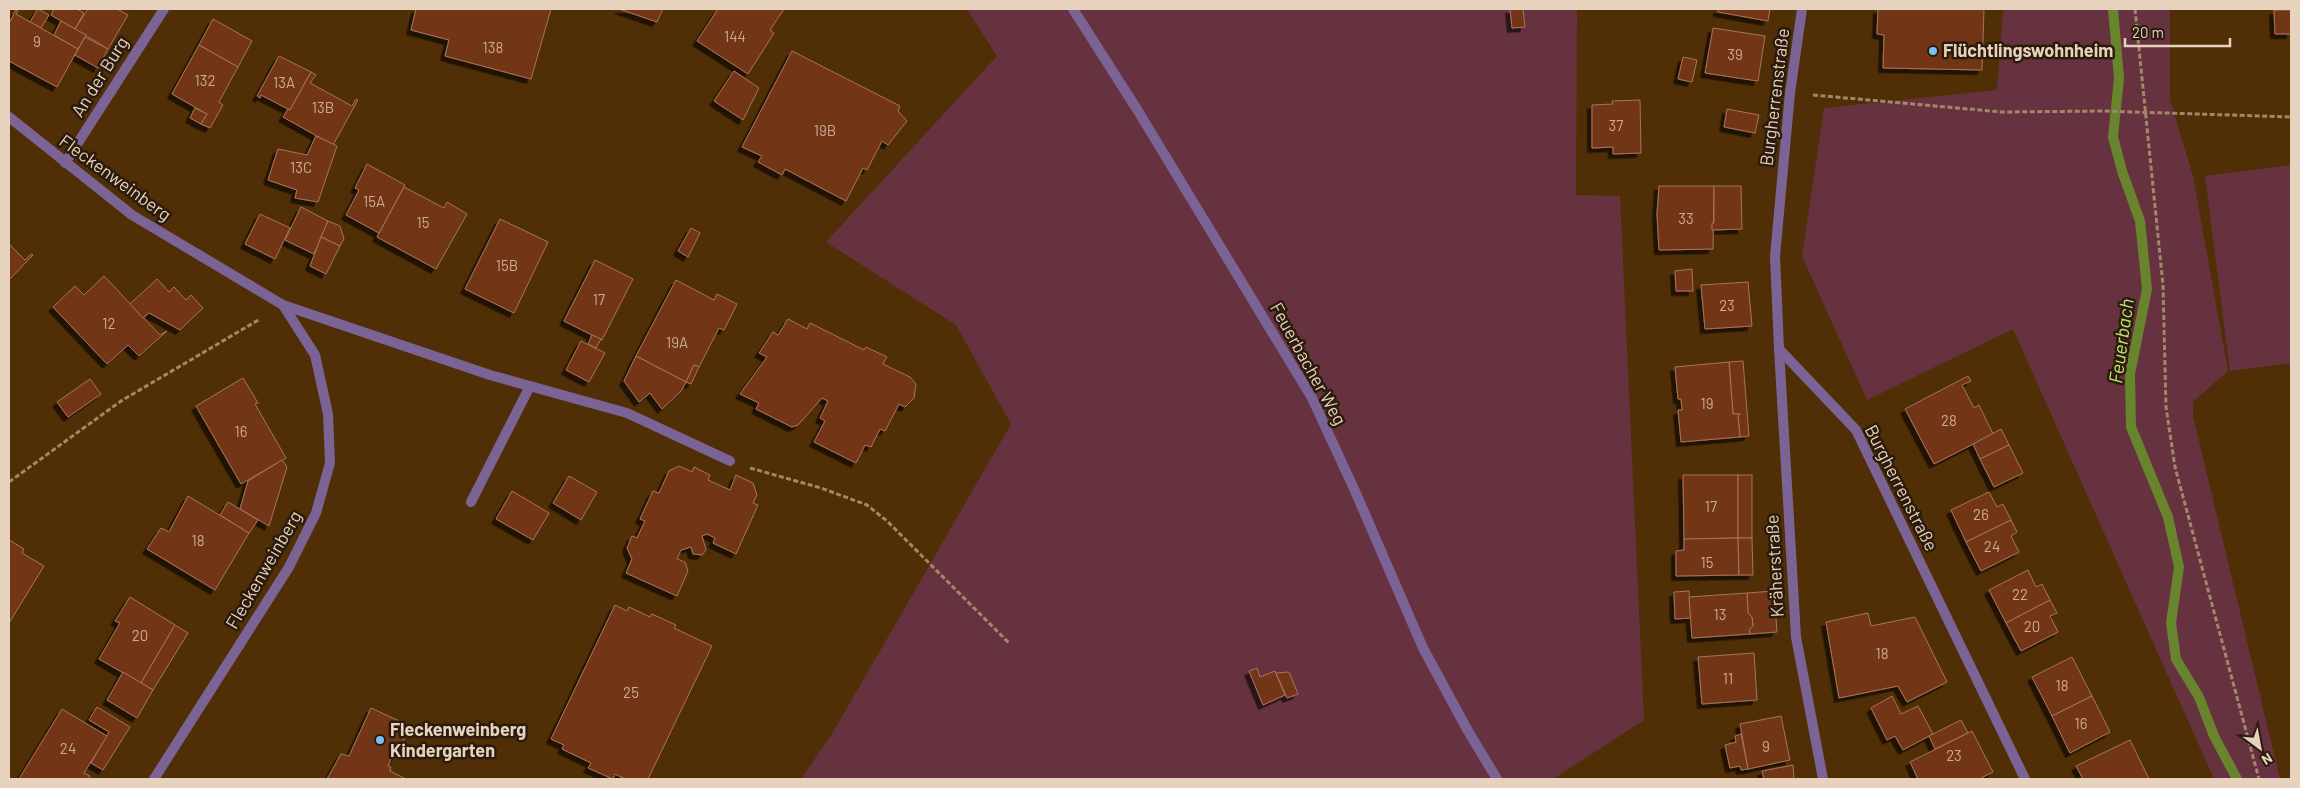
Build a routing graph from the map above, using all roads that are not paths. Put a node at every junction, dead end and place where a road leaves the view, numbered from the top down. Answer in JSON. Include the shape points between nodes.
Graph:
{"nodes":[{"id":1,"x":164,"y":9,"type":"edge"},
{"id":2,"x":1073,"y":9,"type":"edge"},
{"id":3,"x":1802,"y":9,"type":"edge"},
{"id":4,"x":9,"y":117,"type":"edge"},
{"id":5,"x":65,"y":163,"type":"junction"},
{"id":6,"x":282,"y":305,"type":"junction"},
{"id":7,"x":1779,"y":349,"type":"junction"},
{"id":8,"x":530,"y":386,"type":"junction"},
{"id":9,"x":730,"y":461,"type":"road end"},
{"id":10,"x":471,"y":502,"type":"dead end"},
{"id":11,"x":154,"y":779,"type":"edge"},
{"id":12,"x":1497,"y":779,"type":"edge"},
{"id":13,"x":1822,"y":779,"type":"edge"},
{"id":14,"x":2025,"y":779,"type":"edge"}],
"edges":[{"from":1,"to":5,"type":"street","name":"An der Burg"},
{"from":2,"to":12,"type":"street","name":"Feuerbacher Weg","via":[[1138,110],[1312,398],[1423,648]]},
{"from":3,"to":7,"type":"street","name":"Burgherrenstraße","via":[[1790,92],[1775,256]]},
{"from":4,"to":5,"type":"street","name":"Fleckenweinberg"},
{"from":5,"to":6,"type":"street","name":"Fleckenweinberg","via":[[132,215]]},
{"from":6,"to":8,"type":"street","name":"Fleckenweinberg"},
{"from":6,"to":11,"type":"street","name":"Fleckenweinberg","via":[[315,355],[328,414],[330,463],[316,513],[289,567]]},
{"from":7,"to":13,"type":"street","name":"Kräherstraße","via":[[1796,637]]},
{"from":7,"to":14,"type":"street","name":"Burgherrenstraße","via":[[1856,430]]},
{"from":8,"to":9,"type":"street","name":"Fleckenweinberg","via":[[627,413]]},
{"from":8,"to":10,"type":"street"}]}
